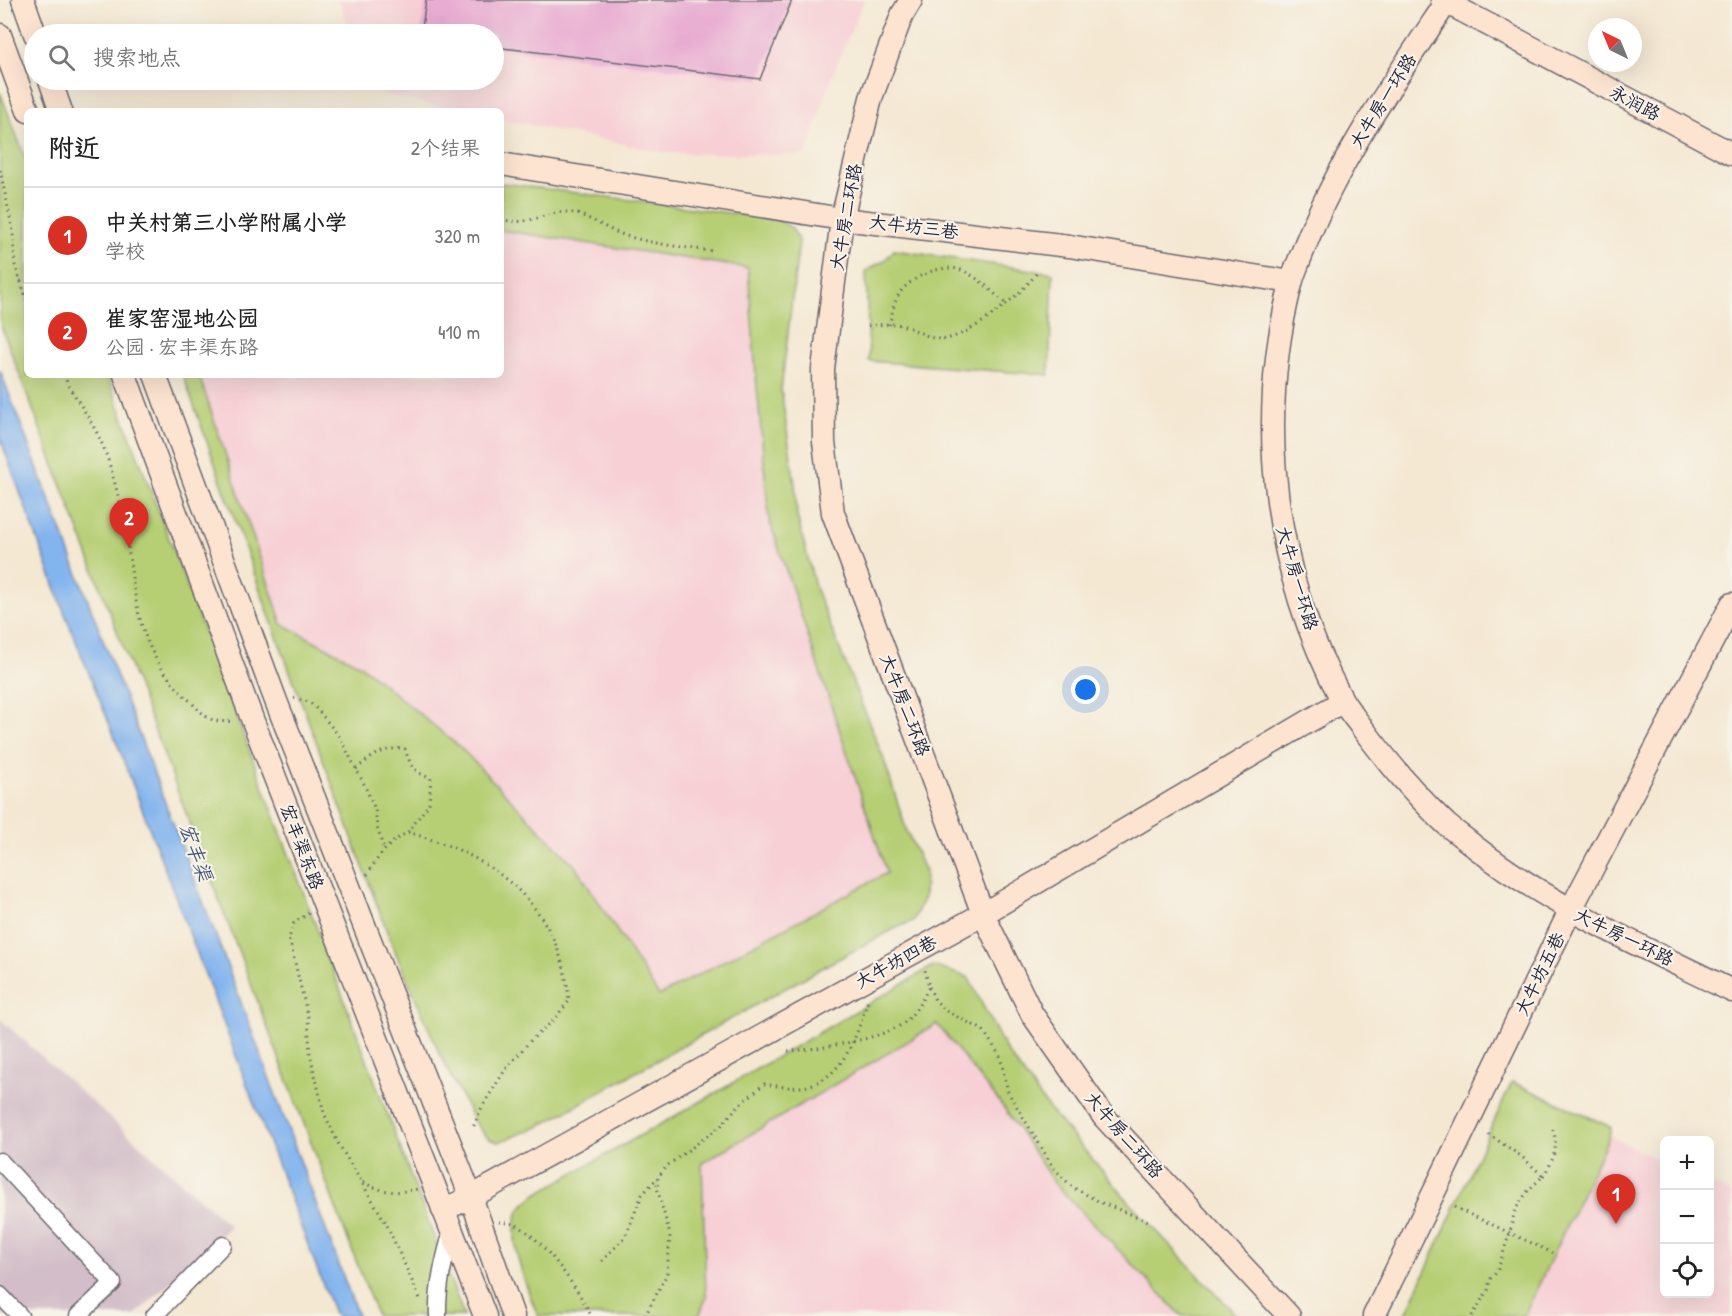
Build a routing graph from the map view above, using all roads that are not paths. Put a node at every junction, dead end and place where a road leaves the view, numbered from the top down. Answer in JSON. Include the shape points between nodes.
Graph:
{"nodes":[{"id":1,"x":23,"y":0,"type":"edge"},
{"id":2,"x":911,"y":0,"type":"edge"},
{"id":3,"x":1446,"y":1,"type":"edge"},
{"id":4,"x":31,"y":24,"type":"edge"},
{"id":5,"x":0,"y":35,"type":"edge"},
{"id":6,"x":54,"y":90,"type":"edge"},
{"id":7,"x":27,"y":108,"type":"edge"},
{"id":8,"x":60,"y":108,"type":"edge"},
{"id":9,"x":1732,"y":154,"type":"edge"},
{"id":10,"x":504,"y":164,"type":"edge"},
{"id":11,"x":842,"y":219,"type":"junction"},
{"id":12,"x":1291,"y":282,"type":"junction"},
{"id":13,"x":126,"y":378,"type":"edge"},
{"id":14,"x":156,"y":378,"type":"edge"},
{"id":15,"x":1732,"y":604,"type":"edge"},
{"id":16,"x":1343,"y":701,"type":"junction"},
{"id":17,"x":1570,"y":911,"type":"junction"},
{"id":18,"x":983,"y":914,"type":"junction"},
{"id":19,"x":1732,"y":990,"type":"edge"},
{"id":20,"x":0,"y":1161,"type":"edge"},
{"id":21,"x":471,"y":1197,"type":"junction"},
{"id":22,"x":447,"y":1220,"type":"junction"},
{"id":23,"x":223,"y":1245,"type":"dead end"},
{"id":24,"x":0,"y":1294,"type":"edge"},
{"id":25,"x":431,"y":1311,"type":"edge"},
{"id":26,"x":20,"y":1316,"type":"edge"},
{"id":27,"x":78,"y":1316,"type":"edge"},
{"id":28,"x":154,"y":1316,"type":"edge"},
{"id":29,"x":484,"y":1316,"type":"edge"},
{"id":30,"x":513,"y":1316,"type":"edge"},
{"id":31,"x":1289,"y":1316,"type":"edge"},
{"id":32,"x":1374,"y":1316,"type":"edge"}],
"edges":[{"from":1,"to":4,"type":"street"},
{"from":2,"to":11,"type":"street","name":"大牛房二环路","via":[[871,98]]},
{"from":3,"to":9,"type":"street","name":"永润路"},
{"from":3,"to":12,"type":"street","name":"大牛房一环路","via":[[1358,137],[1320,209]]},
{"from":5,"to":7,"type":"street"},
{"from":6,"to":8,"type":"street"},
{"from":10,"to":11,"type":"street","name":"大牛坊三巷"},
{"from":11,"to":12,"type":"street","name":"大牛坊三巷","via":[[1069,246]]},
{"from":11,"to":18,"type":"street","name":"大牛房二环路","via":[[823,369],[824,442],[833,513]]},
{"from":12,"to":16,"type":"street","name":"大牛房一环路","via":[[1273,419],[1277,504],[1297,589]]},
{"from":13,"to":22,"type":"street","name":"宏丰渠东路","via":[[251,716]]},
{"from":14,"to":21,"type":"street","name":"宏丰渠东路","via":[[276,701]]},
{"from":15,"to":17,"type":"street","name":"大牛坊五巷"},
{"from":16,"to":17,"type":"street","name":"大牛房一环路","via":[[1383,756],[1446,824],[1511,874]]},
{"from":16,"to":18,"type":"street","name":"大牛坊四巷"},
{"from":17,"to":19,"type":"street","name":"大牛房一环路"},
{"from":17,"to":32,"type":"street","name":"大牛坊五巷"},
{"from":18,"to":21,"type":"street","name":"大牛坊四巷"},
{"from":18,"to":31,"type":"street","name":"大牛房二环路","via":[[1032,1014],[1104,1117]]},
{"from":20,"to":27,"type":"street","via":[[113,1283]]},
{"from":21,"to":22,"type":"street","name":"大牛坊四巷"},
{"from":21,"to":30,"type":"street","name":"宏丰渠东路"},
{"from":22,"to":25,"type":"street","via":[[439,1290]]},
{"from":22,"to":29,"type":"street","name":"宏丰渠东路"},
{"from":23,"to":28,"type":"street"},
{"from":24,"to":26,"type":"street"}]}
